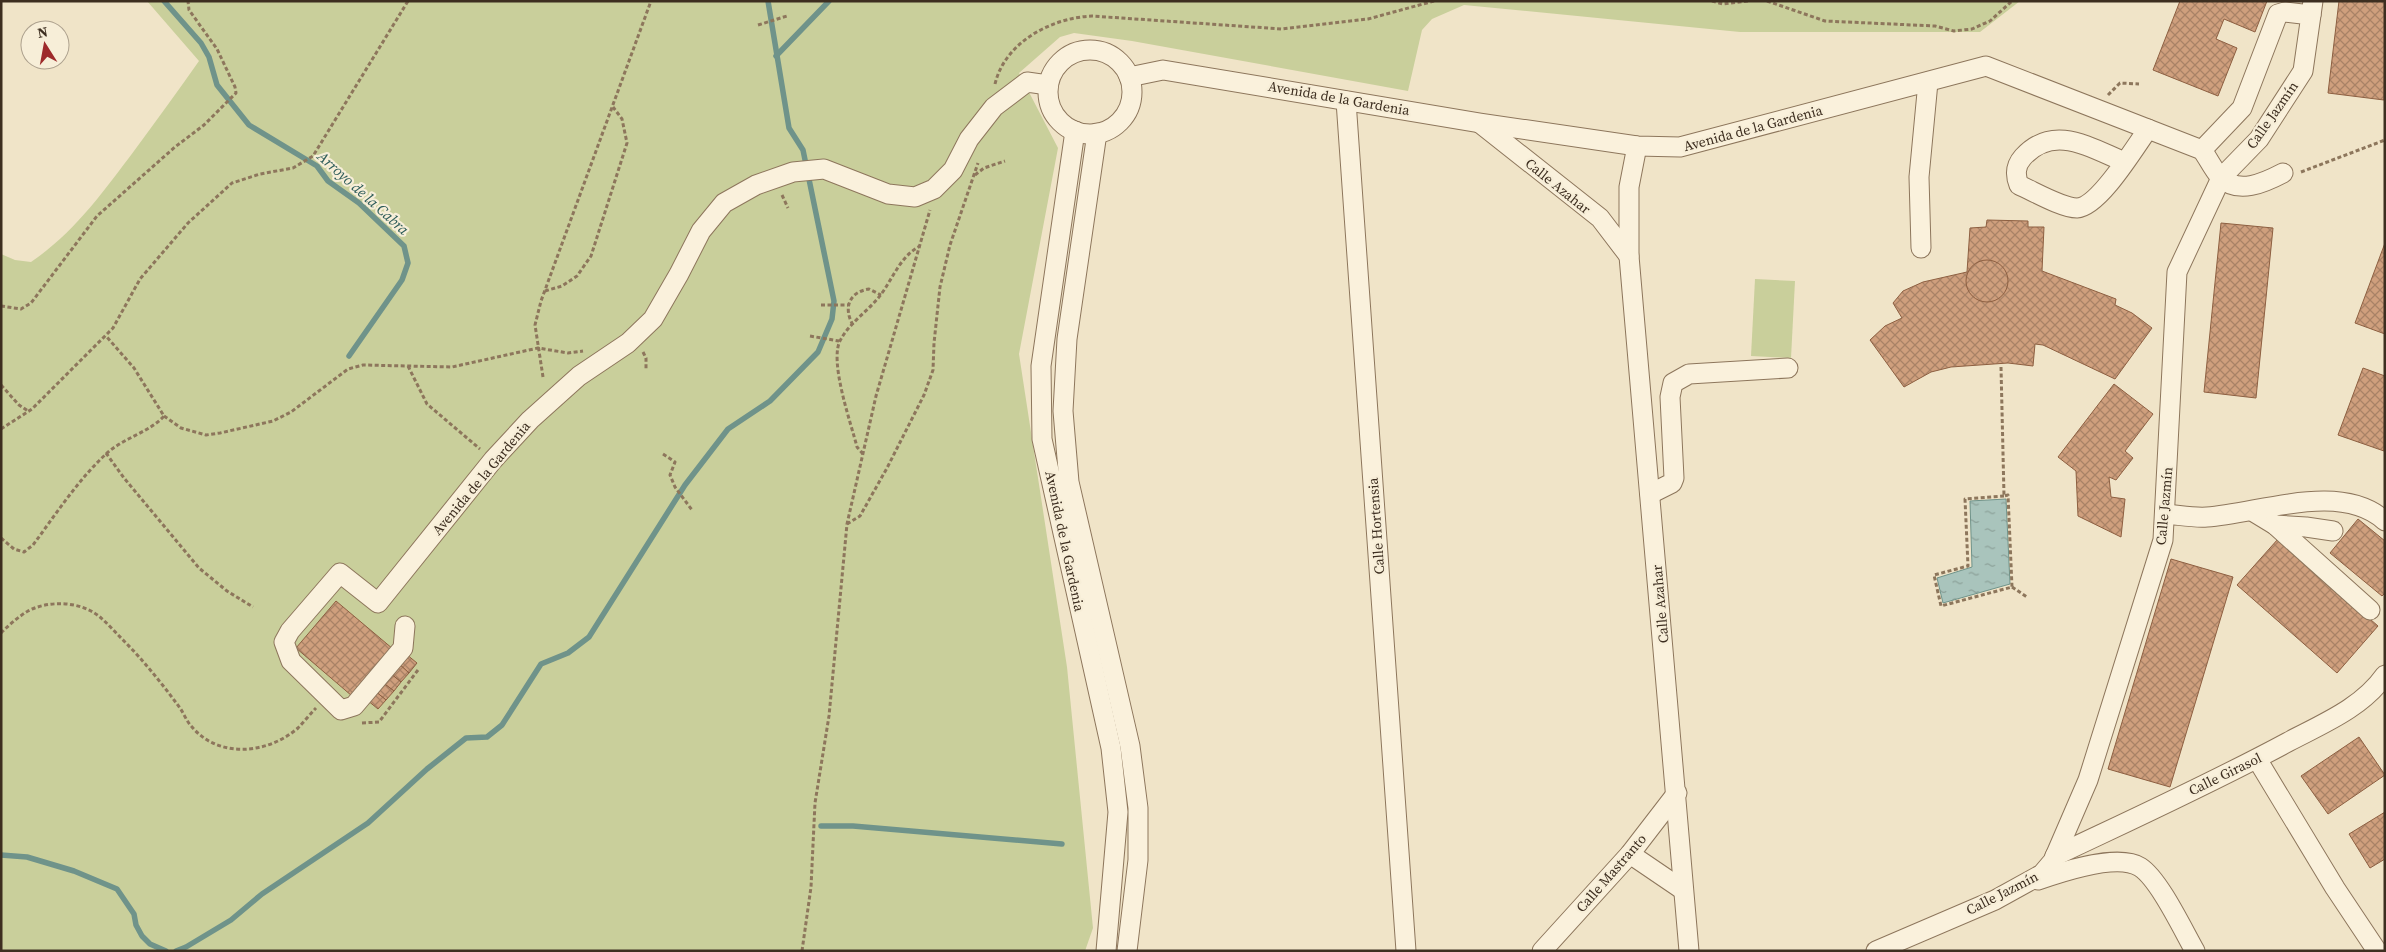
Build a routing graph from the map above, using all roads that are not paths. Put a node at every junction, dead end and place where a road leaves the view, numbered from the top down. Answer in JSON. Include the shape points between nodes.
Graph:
{"nodes":[{"id":1,"x":2312,"y":8,"type":"edge"},
{"id":2,"x":1129,"y":77,"type":"junction"},
{"id":3,"x":1928,"y":82,"type":"junction"},
{"id":4,"x":1048,"y":85,"type":"junction"},
{"id":5,"x":1346,"y":101,"type":"junction"},
{"id":6,"x":1480,"y":123,"type":"junction"},
{"id":7,"x":2148,"y":129,"type":"junction"},
{"id":8,"x":1075,"y":131,"type":"junction"},
{"id":9,"x":1097,"y":133,"type":"junction"},
{"id":10,"x":1637,"y":146,"type":"junction"},
{"id":11,"x":2202,"y":150,"type":"junction"},
{"id":12,"x":2125,"y":162,"type":"junction"},
{"id":13,"x":2283,"y":173,"type":"road end"},
{"id":14,"x":2221,"y":178,"type":"junction"},
{"id":15,"x":1921,"y":248,"type":"dead end"},
{"id":16,"x":1629,"y":256,"type":"junction"},
{"id":17,"x":1788,"y":368,"type":"dead end"},
{"id":18,"x":1650,"y":494,"type":"junction"},
{"id":19,"x":2252,"y":511,"type":"junction"},
{"id":20,"x":2165,"y":514,"type":"junction"},
{"id":21,"x":2385,"y":521,"type":"edge"},
{"id":22,"x":2275,"y":525,"type":"junction"},
{"id":23,"x":2333,"y":531,"type":"dead end"},
{"id":24,"x":2370,"y":610,"type":"dead end"},
{"id":25,"x":405,"y":626,"type":"dead end"},
{"id":26,"x":2385,"y":675,"type":"edge"},
{"id":27,"x":2257,"y":759,"type":"junction"},
{"id":28,"x":1677,"y":793,"type":"junction"},
{"id":29,"x":1630,"y":854,"type":"junction"},
{"id":30,"x":2055,"y":856,"type":"junction"},
{"id":31,"x":2026,"y":883,"type":"junction"},
{"id":32,"x":1683,"y":890,"type":"junction"},
{"id":33,"x":1914,"y":944,"type":"edge"},
{"id":34,"x":1106,"y":951,"type":"edge"},
{"id":35,"x":1128,"y":951,"type":"edge"},
{"id":36,"x":1406,"y":951,"type":"edge"},
{"id":37,"x":1542,"y":951,"type":"edge"},
{"id":38,"x":1689,"y":951,"type":"edge"},
{"id":39,"x":1876,"y":951,"type":"edge"},
{"id":40,"x":2196,"y":951,"type":"edge"},
{"id":41,"x":2377,"y":951,"type":"edge"}],
"edges":[{"from":1,"to":11,"type":"street","via":[[2278,14],[2242,108]]},
{"from":1,"to":14,"type":"street","name":"Calle Jazmín","via":[[2303,71],[2259,139]]},
{"from":2,"to":4,"type":"street","via":[[1112,57],[1100,51],[1086,50],[1061,61]]},
{"from":2,"to":5,"type":"street","name":"Avenida de la Gardenia","via":[[1164,70]]},
{"from":2,"to":9,"type":"street","via":[[1131,97],[1124,116],[1115,125]]},
{"from":3,"to":7,"type":"street","name":"Avenida de la Gardenia","via":[[1986,66]]},
{"from":3,"to":10,"type":"street","name":"Avenida de la Gardenia","via":[[1680,147]]},
{"from":3,"to":15,"type":"street","via":[[1919,177]]},
{"from":4,"to":8,"type":"street","via":[[1048,100],[1053,113],[1062,124]]},
{"from":4,"to":25,"type":"street","name":"Avenida de la Gardenia","via":[[1027,82],[994,107],[969,140],[953,170],[934,189],[915,197],[888,194],[824,170],[793,172],[756,185],[724,203],[701,231],[653,319],[628,343],[579,376],[530,420],[493,460],[378,603],[340,573],[284,642],[291,661],[341,710],[354,706],[403,648]]},
{"from":5,"to":6,"type":"street","name":"Avenida de la Gardenia"},
{"from":5,"to":36,"type":"street","name":"Calle Hortensia"},
{"from":6,"to":10,"type":"street","name":"Avenida de la Gardenia"},
{"from":6,"to":16,"type":"street","name":"Calle Azahar","via":[[1600,218]]},
{"from":7,"to":11,"type":"street","name":"Avenida de la Gardenia"},
{"from":7,"to":12,"type":"street"},
{"from":8,"to":9,"type":"street"},
{"from":8,"to":34,"type":"street","name":"Avenida de la Gardenia","via":[[1041,366],[1042,438],[1111,748],[1118,812]]},
{"from":9,"to":35,"type":"street","name":"Avenida de la Gardenia","via":[[1067,339],[1063,411],[1069,482],[1130,746],[1138,808],[1138,860]]},
{"from":10,"to":16,"type":"street","name":"Calle Azahar","via":[[1630,187]]},
{"from":11,"to":14,"type":"street"},
{"from":12,"to":12,"type":"street","via":[[2096,198],[2084,207],[2069,207],[2019,185],[2016,178],[2022,158],[2036,144],[2050,139],[2065,139]]},
{"from":13,"to":14,"type":"street","via":[[2260,185],[2240,186]]},
{"from":14,"to":20,"type":"street","name":"Calle Jazmín","via":[[2177,272]]},
{"from":16,"to":18,"type":"street","name":"Calle Azahar"},
{"from":17,"to":18,"type":"street","via":[[1689,374],[1673,382],[1670,397],[1674,478],[1672,483]]},
{"from":18,"to":28,"type":"street","name":"Calle Azahar"},
{"from":19,"to":20,"type":"street","via":[[2206,517]]},
{"from":19,"to":21,"type":"street","via":[[2313,500],[2344,502],[2375,512]]},
{"from":19,"to":22,"type":"street"},
{"from":20,"to":30,"type":"street","name":"Calle Jazmín","via":[[2163,540],[2088,780]]},
{"from":22,"to":23,"type":"street"},
{"from":22,"to":24,"type":"street"},
{"from":26,"to":27,"type":"street","name":"Calle Girasol","via":[[2351,708]]},
{"from":27,"to":30,"type":"street","name":"Calle Girasol"},
{"from":27,"to":41,"type":"street","via":[[2334,888]]},
{"from":28,"to":29,"type":"street","name":"Calle Mastranto"},
{"from":28,"to":32,"type":"street","name":"Calle Azahar"},
{"from":29,"to":32,"type":"street"},
{"from":29,"to":37,"type":"street","name":"Calle Mastranto"},
{"from":30,"to":31,"type":"street","name":"Calle Jazmín","via":[[2045,871]]},
{"from":31,"to":33,"type":"street","name":"Calle Jazmín"},
{"from":31,"to":40,"type":"street","via":[[2096,865],[2118,862],[2140,867],[2158,888]]},
{"from":32,"to":38,"type":"street","name":"Calle Azahar"},
{"from":33,"to":39,"type":"street","name":"Calle Jazmín"}]}
